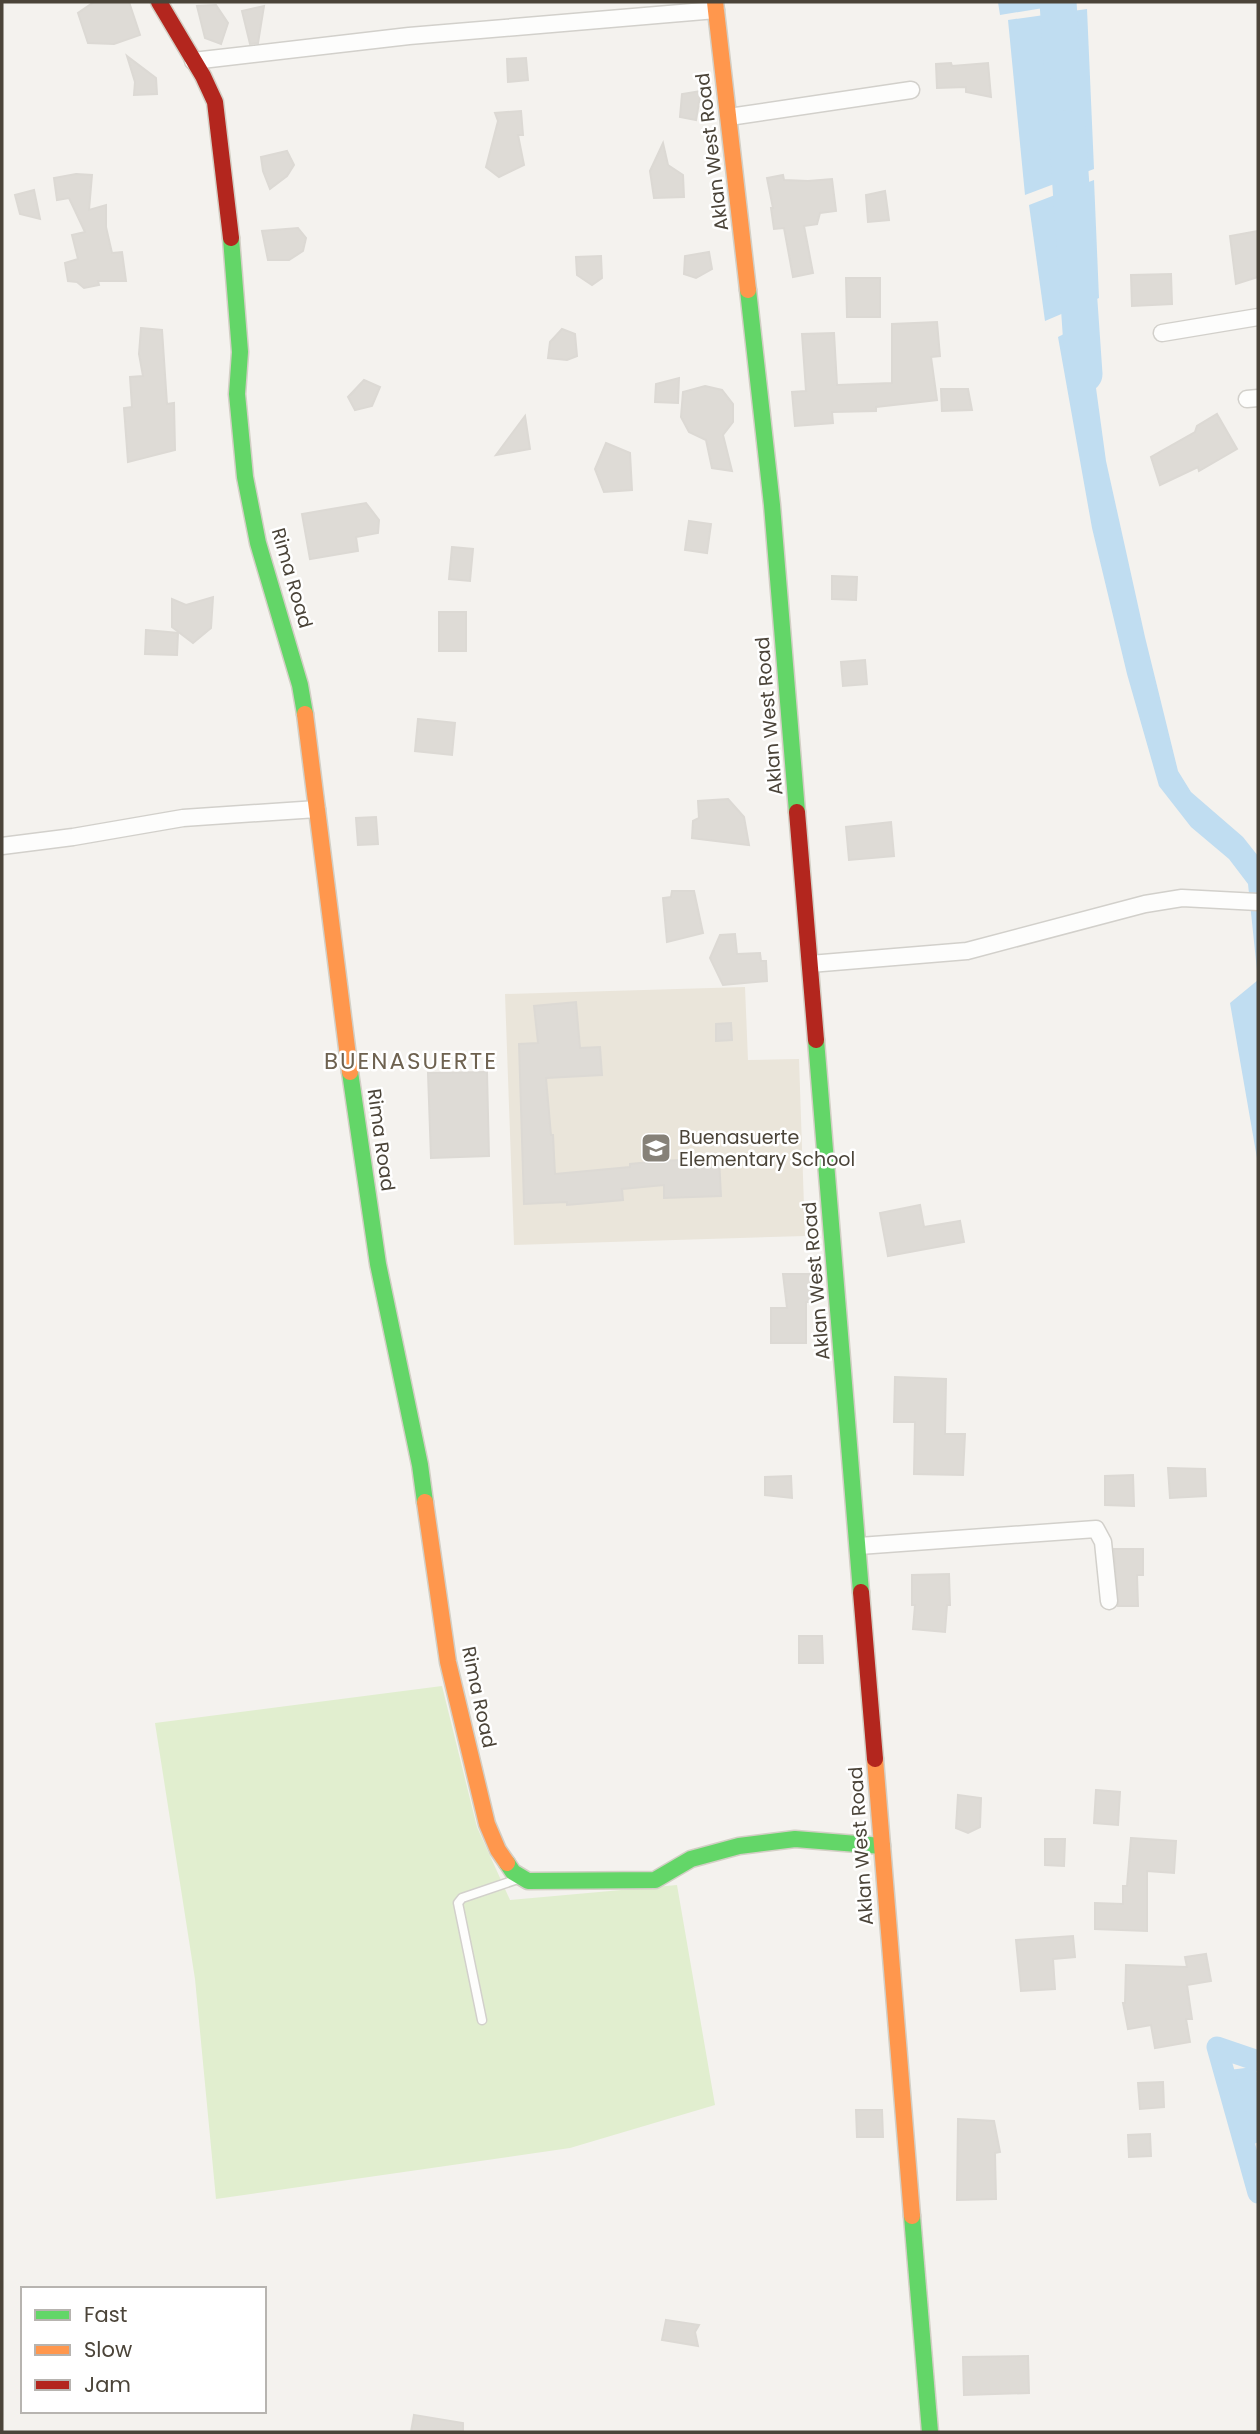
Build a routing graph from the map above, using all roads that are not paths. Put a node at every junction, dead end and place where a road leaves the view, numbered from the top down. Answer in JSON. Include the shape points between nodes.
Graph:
{"nodes":[{"id":1,"x":159,"y":2,"type":"edge"},
{"id":2,"x":716,"y":6,"type":"edge"},
{"id":3,"x":193,"y":61,"type":"junction"},
{"id":4,"x":911,"y":90,"type":"dead end"},
{"id":5,"x":729,"y":117,"type":"junction"},
{"id":6,"x":1258,"y":317,"type":"edge"},
{"id":7,"x":1162,"y":333,"type":"dead end"},
{"id":8,"x":317,"y":809,"type":"junction"},
{"id":9,"x":2,"y":846,"type":"edge"},
{"id":10,"x":1258,"y":902,"type":"edge"},
{"id":11,"x":810,"y":964,"type":"junction"},
{"id":12,"x":859,"y":1546,"type":"junction"},
{"id":13,"x":1109,"y":1601,"type":"dead end"},
{"id":14,"x":882,"y":1846,"type":"junction"},
{"id":15,"x":521,"y":1878,"type":"junction"},
{"id":16,"x":482,"y":2020,"type":"dead end"},
{"id":17,"x":930,"y":2432,"type":"edge"}],
"edges":[{"from":1,"to":3,"type":"main road","name":"Rima Road"},
{"from":2,"to":3,"type":"street"},
{"from":2,"to":5,"type":"main road","name":"Aklan West Road"},
{"from":3,"to":8,"type":"main road","name":"Rima Road","via":[[215,102],[233,259],[244,477],[258,543],[300,685]]},
{"from":4,"to":5,"type":"street"},
{"from":5,"to":11,"type":"main road","name":"Aklan West Road","via":[[772,505]]},
{"from":6,"to":7,"type":"street"},
{"from":8,"to":9,"type":"street","via":[[183,818]]},
{"from":8,"to":15,"type":"main road","name":"Rima Road","via":[[378,1264],[420,1465],[449,1662],[487,1824],[498,1850]]},
{"from":10,"to":11,"type":"street","via":[[1182,898],[967,951]]},
{"from":11,"to":12,"type":"main road","name":"Aklan West Road"},
{"from":12,"to":13,"type":"street","via":[[1096,1529],[1103,1542]]},
{"from":12,"to":14,"type":"main road","name":"Aklan West Road"},
{"from":14,"to":15,"type":"main road","via":[[795,1839],[739,1846],[691,1859],[654,1880]]},
{"from":14,"to":17,"type":"main road","name":"Aklan West Road"},
{"from":15,"to":16,"type":"lane","via":[[458,1903]]}]}
